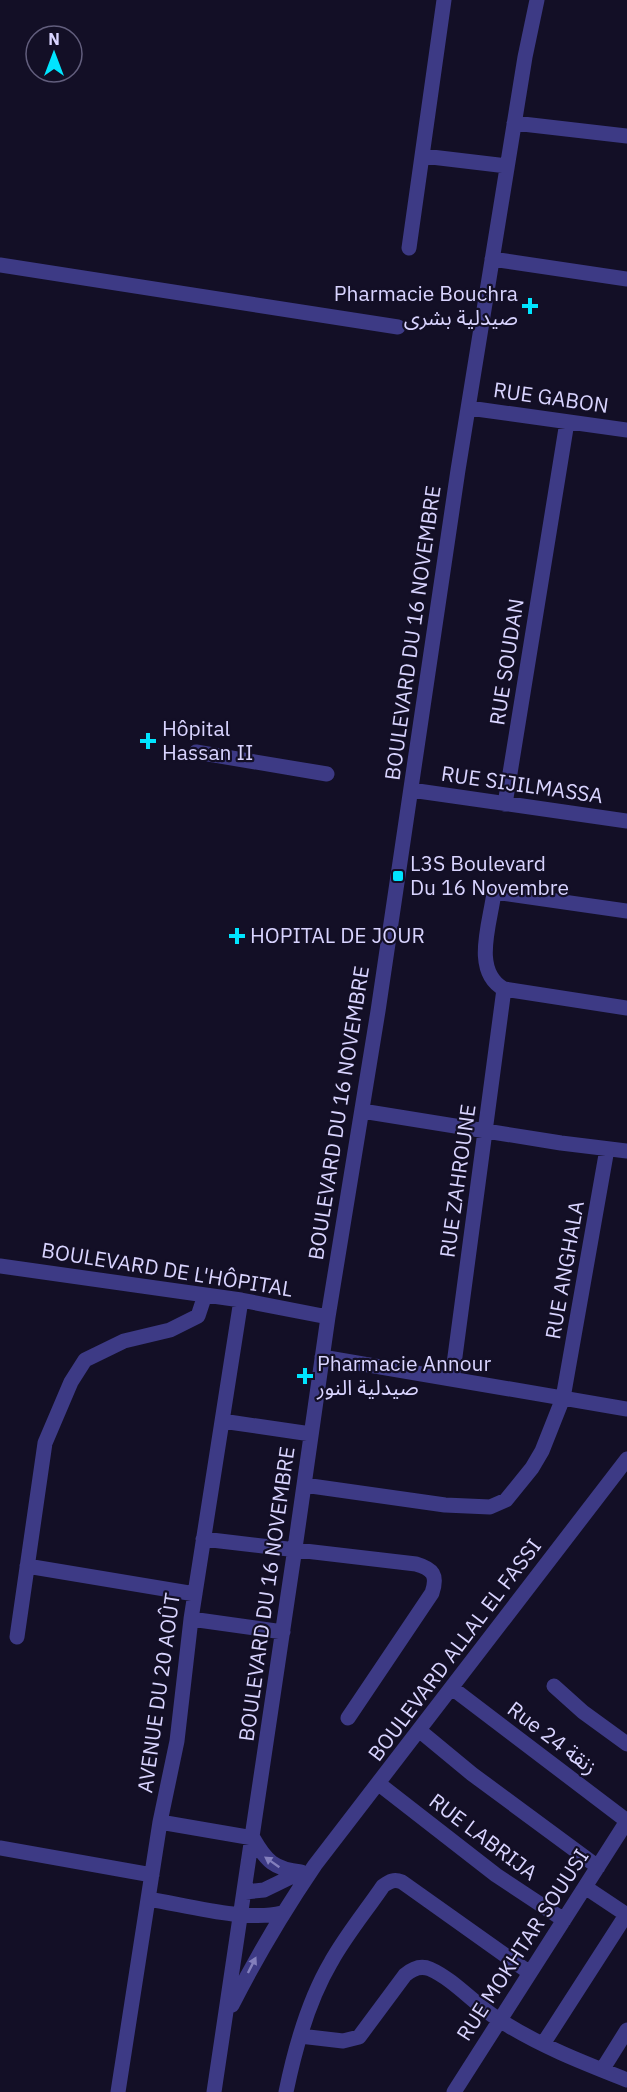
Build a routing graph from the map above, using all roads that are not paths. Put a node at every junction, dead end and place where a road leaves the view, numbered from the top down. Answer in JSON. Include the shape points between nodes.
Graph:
{"nodes":[{"id":1,"x":444,"y":0,"type":"edge"},
{"id":2,"x":537,"y":0,"type":"edge"},
{"id":3,"x":514,"y":123,"type":"junction"},
{"id":4,"x":627,"y":136,"type":"edge"},
{"id":5,"x":423,"y":156,"type":"junction"},
{"id":6,"x":507,"y":166,"type":"junction"},
{"id":7,"x":409,"y":248,"type":"dead end"},
{"id":8,"x":492,"y":259,"type":"junction"},
{"id":9,"x":0,"y":265,"type":"edge"},
{"id":10,"x":627,"y":279,"type":"edge"},
{"id":11,"x":398,"y":327,"type":"dead end"},
{"id":12,"x":469,"y":408,"type":"junction"},
{"id":13,"x":567,"y":422,"type":"junction"},
{"id":14,"x":627,"y":430,"type":"edge"},
{"id":15,"x":196,"y":752,"type":"dead end"},
{"id":16,"x":327,"y":774,"type":"dead end"},
{"id":17,"x":411,"y":790,"type":"junction"},
{"id":18,"x":505,"y":804,"type":"junction"},
{"id":19,"x":627,"y":821,"type":"edge"},
{"id":20,"x":627,"y":911,"type":"edge"},
{"id":21,"x":504,"y":989,"type":"junction"},
{"id":22,"x":627,"y":1008,"type":"edge"},
{"id":23,"x":362,"y":1111,"type":"junction"},
{"id":24,"x":486,"y":1130,"type":"junction"},
{"id":25,"x":607,"y":1149,"type":"junction"},
{"id":26,"x":627,"y":1151,"type":"edge"},
{"id":27,"x":0,"y":1266,"type":"edge"},
{"id":28,"x":205,"y":1295,"type":"junction"},
{"id":29,"x":241,"y":1300,"type":"junction"},
{"id":30,"x":328,"y":1317,"type":"junction"},
{"id":31,"x":322,"y":1357,"type":"junction"},
{"id":32,"x":452,"y":1379,"type":"junction"},
{"id":33,"x":563,"y":1398,"type":"junction"},
{"id":34,"x":627,"y":1409,"type":"edge"},
{"id":35,"x":222,"y":1421,"type":"junction"},
{"id":36,"x":310,"y":1434,"type":"junction"},
{"id":37,"x":626,"y":1461,"type":"edge"},
{"id":38,"x":304,"y":1485,"type":"junction"},
{"id":39,"x":203,"y":1539,"type":"junction"},
{"id":40,"x":295,"y":1548,"type":"junction"},
{"id":41,"x":27,"y":1566,"type":"junction"},
{"id":42,"x":195,"y":1594,"type":"junction"},
{"id":43,"x":191,"y":1618,"type":"junction"},
{"id":44,"x":283,"y":1632,"type":"junction"},
{"id":45,"x":17,"y":1637,"type":"dead end"},
{"id":46,"x":554,"y":1686,"type":"dead end"},
{"id":47,"x":452,"y":1688,"type":"junction"},
{"id":48,"x":348,"y":1718,"type":"dead end"},
{"id":49,"x":420,"y":1731,"type":"junction"},
{"id":50,"x":627,"y":1744,"type":"edge"},
{"id":51,"x":378,"y":1784,"type":"junction"},
{"id":52,"x":627,"y":1821,"type":"edge"},
{"id":53,"x":160,"y":1822,"type":"junction"},
{"id":54,"x":253,"y":1838,"type":"junction"},
{"id":55,"x":0,"y":1848,"type":"edge"},
{"id":56,"x":598,"y":1867,"type":"junction"},
{"id":57,"x":308,"y":1869,"type":"junction"},
{"id":58,"x":152,"y":1875,"type":"junction"},
{"id":59,"x":585,"y":1887,"type":"junction"},
{"id":60,"x":245,"y":1893,"type":"junction"},
{"id":61,"x":148,"y":1899,"type":"junction"},
{"id":62,"x":282,"y":1913,"type":"junction"},
{"id":63,"x":241,"y":1915,"type":"junction"},
{"id":64,"x":626,"y":1915,"type":"edge"},
{"id":65,"x":564,"y":1920,"type":"junction"},
{"id":66,"x":530,"y":1973,"type":"junction"},
{"id":67,"x":226,"y":2018,"type":"junction"},
{"id":68,"x":499,"y":2021,"type":"junction"},
{"id":69,"x":627,"y":2030,"type":"edge"},
{"id":70,"x":300,"y":2037,"type":"junction"},
{"id":71,"x":543,"y":2044,"type":"junction"},
{"id":72,"x":602,"y":2070,"type":"junction"},
{"id":73,"x":627,"y":2080,"type":"edge"},
{"id":74,"x":118,"y":2092,"type":"edge"},
{"id":75,"x":214,"y":2092,"type":"edge"},
{"id":76,"x":286,"y":2092,"type":"edge"},
{"id":77,"x":454,"y":2092,"type":"edge"}],
"edges":[{"from":1,"to":5,"type":"street"},
{"from":2,"to":3,"type":"street","name":"BOULEVARD DU 16 NOVEMBRE"},
{"from":3,"to":4,"type":"street"},
{"from":3,"to":6,"type":"street","name":"BOULEVARD DU 16 NOVEMBRE"},
{"from":5,"to":6,"type":"street"},
{"from":5,"to":7,"type":"street"},
{"from":6,"to":8,"type":"street","name":"BOULEVARD DU 16 NOVEMBRE"},
{"from":8,"to":10,"type":"street"},
{"from":8,"to":12,"type":"street","name":"BOULEVARD DU 16 NOVEMBRE"},
{"from":9,"to":11,"type":"street"},
{"from":12,"to":13,"type":"street","name":"RUE GABON"},
{"from":12,"to":17,"type":"street","name":"BOULEVARD DU 16 NOVEMBRE"},
{"from":13,"to":14,"type":"street","name":"RUE GABON"},
{"from":13,"to":18,"type":"street","name":"RUE SOUDAN"},
{"from":15,"to":16,"type":"street"},
{"from":17,"to":18,"type":"street","name":"RUE SIJILMASSA"},
{"from":17,"to":23,"type":"street","name":"BOULEVARD DU 16 NOVEMBRE"},
{"from":18,"to":19,"type":"street","name":"RUE SIJILMASSA"},
{"from":20,"to":21,"type":"street","via":[[494,892],[486,962],[490,978]]},
{"from":21,"to":22,"type":"street"},
{"from":21,"to":24,"type":"street","name":"RUE ZAHROUNE"},
{"from":23,"to":24,"type":"street"},
{"from":23,"to":30,"type":"street","name":"BOULEVARD DU 16 NOVEMBRE"},
{"from":24,"to":25,"type":"street"},
{"from":24,"to":32,"type":"street","name":"RUE ZAHROUNE"},
{"from":25,"to":26,"type":"street"},
{"from":25,"to":33,"type":"street","name":"RUE ANGHALA"},
{"from":27,"to":28,"type":"street","name":"BOULEVARD DE L'HÔPITAL"},
{"from":28,"to":29,"type":"street","name":"BOULEVARD DE L'HÔPITAL"},
{"from":28,"to":41,"type":"street","via":[[198,1317],[170,1330],[124,1341],[86,1360],[71,1382],[45,1443]]},
{"from":29,"to":30,"type":"street","name":"BOULEVARD DE L'HÔPITAL"},
{"from":29,"to":35,"type":"street","name":"AVENUE DU 20 AOÛT"},
{"from":30,"to":31,"type":"street","name":"BOULEVARD DU 16 NOVEMBRE"},
{"from":31,"to":32,"type":"street"},
{"from":31,"to":36,"type":"street","name":"BOULEVARD DU 16 NOVEMBRE"},
{"from":32,"to":33,"type":"street"},
{"from":33,"to":34,"type":"street"},
{"from":33,"to":38,"type":"street","name":"RUE ANGHALA","via":[[532,1468],[498,1505],[445,1505]]},
{"from":35,"to":36,"type":"street"},
{"from":35,"to":39,"type":"street","name":"AVENUE DU 20 AOÛT"},
{"from":36,"to":38,"type":"street","name":"BOULEVARD DU 16 NOVEMBRE"},
{"from":37,"to":47,"type":"street","name":"BOULEVARD ALLAL EL FASSI"},
{"from":38,"to":40,"type":"street","name":"BOULEVARD DU 16 NOVEMBRE"},
{"from":39,"to":40,"type":"street"},
{"from":39,"to":42,"type":"street","name":"AVENUE DU 20 AOÛT"},
{"from":40,"to":44,"type":"street","name":"BOULEVARD DU 16 NOVEMBRE"},
{"from":40,"to":48,"type":"street","via":[[416,1564],[433,1574],[432,1593]]},
{"from":41,"to":42,"type":"street"},
{"from":41,"to":45,"type":"street"},
{"from":42,"to":43,"type":"street","name":"AVENUE DU 20 AOÛT"},
{"from":43,"to":44,"type":"street"},
{"from":43,"to":53,"type":"street","name":"AVENUE DU 20 AOÛT","via":[[177,1741]]},
{"from":44,"to":54,"type":"street","name":"BOULEVARD DU 16 NOVEMBRE"},
{"from":46,"to":50,"type":"street"},
{"from":47,"to":49,"type":"street","name":"BOULEVARD ALLAL EL FASSI"},
{"from":47,"to":52,"type":"street","name":"Rue 24 زنقة"},
{"from":49,"to":51,"type":"street","name":"BOULEVARD ALLAL EL FASSI"},
{"from":49,"to":56,"type":"street"},
{"from":51,"to":57,"type":"street","name":"BOULEVARD ALLAL EL FASSI"},
{"from":51,"to":65,"type":"street","name":"RUE LABRIJA","via":[[496,1875]]},
{"from":52,"to":56,"type":"street","name":"RUE MOKHTAR SOUUSI"},
{"from":53,"to":54,"type":"street"},
{"from":53,"to":58,"type":"street","name":"AVENUE DU 20 AOÛT"},
{"from":57,"to":54,"type":"street","one_way":true,"via":[[289,1871],[269,1862]]},
{"from":54,"to":60,"type":"street","name":"BOULEVARD DU 16 NOVEMBRE"},
{"from":55,"to":58,"type":"street"},
{"from":56,"to":59,"type":"street","name":"RUE MOKHTAR SOUUSI"},
{"from":57,"to":60,"type":"street","name":"BOULEVARD ALLAL EL FASSI","via":[[264,1890]]},
{"from":57,"to":62,"type":"street","name":"BOULEVARD ALLAL EL FASSI"},
{"from":58,"to":61,"type":"street","name":"AVENUE DU 20 AOÛT"},
{"from":59,"to":64,"type":"street"},
{"from":59,"to":65,"type":"street","name":"RUE MOKHTAR SOUUSI"},
{"from":60,"to":63,"type":"street","name":"BOULEVARD DU 16 NOVEMBRE"},
{"from":61,"to":63,"type":"street"},
{"from":61,"to":74,"type":"street","name":"AVENUE DU 20 AOÛT"},
{"from":62,"to":63,"type":"street"},
{"from":67,"to":62,"type":"street","name":"BOULEVARD ALLAL EL FASSI","one_way":true},
{"from":63,"to":67,"type":"street","name":"BOULEVARD DU 16 NOVEMBRE"},
{"from":64,"to":71,"type":"street"},
{"from":65,"to":66,"type":"street","name":"RUE MOKHTAR SOUUSI"},
{"from":66,"to":68,"type":"street","name":"RUE MOKHTAR SOUUSI"},
{"from":66,"to":70,"type":"street","via":[[402,1882],[393,1881],[383,1886],[331,1961]]},
{"from":67,"to":75,"type":"street","name":"BOULEVARD DU 16 NOVEMBRE"},
{"from":68,"to":70,"type":"street","via":[[439,1974],[419,1967],[405,1975],[359,2037],[343,2041]]},
{"from":68,"to":71,"type":"street"},
{"from":68,"to":77,"type":"street","name":"RUE MOKHTAR SOUUSI"},
{"from":69,"to":72,"type":"street"},
{"from":70,"to":76,"type":"street"},
{"from":71,"to":72,"type":"street"},
{"from":72,"to":73,"type":"street"}]}
